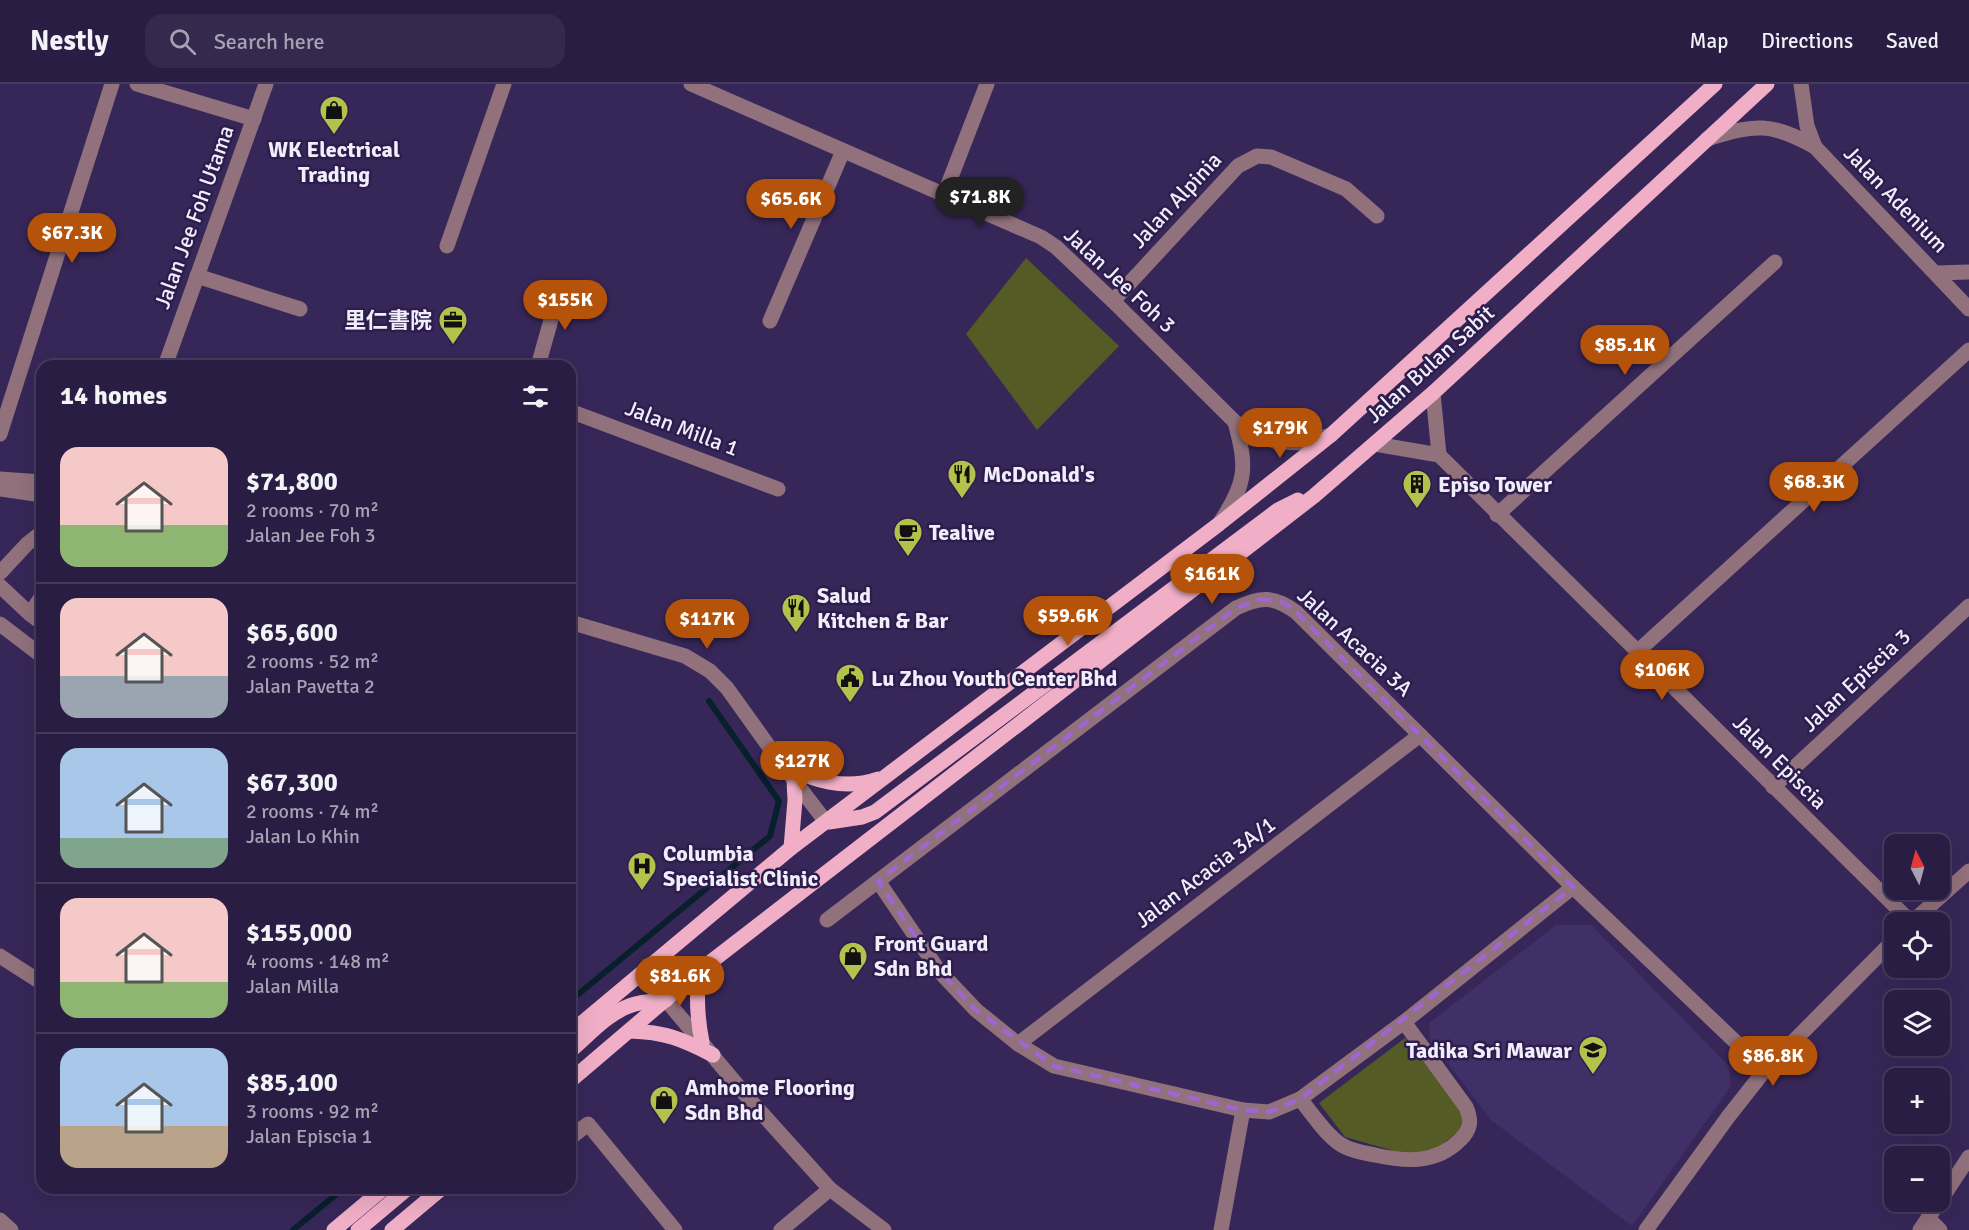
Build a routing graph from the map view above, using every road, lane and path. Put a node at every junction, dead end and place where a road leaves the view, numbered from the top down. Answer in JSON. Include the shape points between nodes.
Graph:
{"nodes":[{"id":1,"x":112,"y":84,"type":"edge"},
{"id":2,"x":137,"y":84,"type":"edge"},
{"id":3,"x":266,"y":84,"type":"edge"},
{"id":4,"x":504,"y":84,"type":"edge"},
{"id":5,"x":691,"y":84,"type":"edge"},
{"id":6,"x":987,"y":84,"type":"edge"},
{"id":7,"x":1715,"y":84,"type":"edge"},
{"id":8,"x":1767,"y":84,"type":"edge"},
{"id":9,"x":1801,"y":84,"type":"edge"},
{"id":10,"x":254,"y":119,"type":"junction"},
{"id":11,"x":1707,"y":139,"type":"junction"},
{"id":12,"x":1815,"y":147,"type":"junction"},
{"id":13,"x":843,"y":151,"type":"junction"},
{"id":14,"x":944,"y":195,"type":"junction"},
{"id":15,"x":1377,"y":216,"type":"dead end"},
{"id":16,"x":447,"y":246,"type":"dead end"},
{"id":17,"x":1775,"y":262,"type":"dead end"},
{"id":18,"x":1969,"y":272,"type":"edge"},
{"id":19,"x":1936,"y":273,"type":"junction"},
{"id":20,"x":197,"y":276,"type":"junction"},
{"id":21,"x":560,"y":288,"type":"dead end"},
{"id":22,"x":1113,"y":301,"type":"junction"},
{"id":23,"x":300,"y":309,"type":"dead end"},
{"id":24,"x":1969,"y":309,"type":"edge"},
{"id":25,"x":770,"y":321,"type":"dead end"},
{"id":26,"x":1969,"y":350,"type":"edge"},
{"id":27,"x":167,"y":360,"type":"edge"},
{"id":28,"x":540,"y":360,"type":"edge"},
{"id":29,"x":1433,"y":393,"type":"junction"},
{"id":30,"x":576,"y":413,"type":"edge"},
{"id":31,"x":1235,"y":422,"type":"junction"},
{"id":32,"x":0,"y":434,"type":"edge"},
{"id":33,"x":1331,"y":435,"type":"junction"},
{"id":34,"x":1375,"y":444,"type":"junction"},
{"id":35,"x":1439,"y":455,"type":"junction"},
{"id":36,"x":0,"y":478,"type":"edge"},
{"id":37,"x":36,"y":481,"type":"edge"},
{"id":38,"x":0,"y":489,"type":"edge"},
{"id":39,"x":778,"y":489,"type":"dead end"},
{"id":40,"x":36,"y":494,"type":"edge"},
{"id":41,"x":1314,"y":496,"type":"junction"},
{"id":42,"x":1497,"y":514,"type":"junction"},
{"id":43,"x":1219,"y":524,"type":"junction"},
{"id":44,"x":36,"y":537,"type":"edge"},
{"id":45,"x":0,"y":573,"type":"edge"},
{"id":46,"x":0,"y":586,"type":"edge"},
{"id":47,"x":1969,"y":606,"type":"edge"},
{"id":48,"x":36,"y":619,"type":"edge"},
{"id":49,"x":0,"y":624,"type":"edge"},
{"id":50,"x":576,"y":624,"type":"edge"},
{"id":51,"x":36,"y":651,"type":"edge"},
{"id":52,"x":1636,"y":652,"type":"junction"},
{"id":53,"x":1420,"y":735,"type":"junction"},
{"id":54,"x":783,"y":766,"type":"junction"},
{"id":55,"x":890,"y":775,"type":"junction"},
{"id":56,"x":794,"y":780,"type":"junction"},
{"id":57,"x":1773,"y":787,"type":"junction"},
{"id":58,"x":826,"y":822,"type":"junction"},
{"id":59,"x":791,"y":848,"type":"junction"},
{"id":60,"x":1969,"y":871,"type":"edge"},
{"id":61,"x":878,"y":881,"type":"junction"},
{"id":62,"x":1573,"y":887,"type":"junction"},
{"id":63,"x":1901,"y":912,"type":"edge"},
{"id":64,"x":1922,"y":912,"type":"edge"},
{"id":65,"x":827,"y":920,"type":"dead end"},
{"id":66,"x":1884,"y":950,"type":"edge"},
{"id":67,"x":0,"y":956,"type":"edge"},
{"id":68,"x":699,"y":971,"type":"junction"},
{"id":69,"x":36,"y":979,"type":"edge"},
{"id":70,"x":666,"y":1000,"type":"junction"},
{"id":71,"x":1404,"y":1022,"type":"junction"},
{"id":72,"x":576,"y":1028,"type":"edge"},
{"id":73,"x":630,"y":1031,"type":"junction"},
{"id":74,"x":702,"y":1042,"type":"junction"},
{"id":75,"x":1017,"y":1044,"type":"junction"},
{"id":76,"x":576,"y":1046,"type":"edge"},
{"id":77,"x":713,"y":1055,"type":"junction"},
{"id":78,"x":1765,"y":1070,"type":"junction"},
{"id":79,"x":576,"y":1076,"type":"edge"},
{"id":80,"x":1300,"y":1099,"type":"junction"},
{"id":81,"x":1243,"y":1110,"type":"junction"},
{"id":82,"x":576,"y":1133,"type":"edge"},
{"id":83,"x":1969,"y":1157,"type":"edge"},
{"id":84,"x":1950,"y":1185,"type":"edge"},
{"id":85,"x":830,"y":1189,"type":"junction"},
{"id":86,"x":377,"y":1194,"type":"edge"},
{"id":87,"x":401,"y":1194,"type":"edge"},
{"id":88,"x":435,"y":1194,"type":"edge"},
{"id":89,"x":0,"y":1220,"type":"edge"},
{"id":90,"x":1924,"y":1224,"type":"edge"},
{"id":91,"x":11,"y":1230,"type":"edge"},
{"id":92,"x":334,"y":1230,"type":"edge"},
{"id":93,"x":358,"y":1230,"type":"edge"},
{"id":94,"x":392,"y":1230,"type":"edge"},
{"id":95,"x":675,"y":1230,"type":"edge"},
{"id":96,"x":781,"y":1230,"type":"edge"},
{"id":97,"x":884,"y":1230,"type":"edge"},
{"id":98,"x":1221,"y":1230,"type":"edge"},
{"id":99,"x":1646,"y":1230,"type":"edge"},
{"id":100,"x":1940,"y":1230,"type":"edge"}],
"edges":[{"from":1,"to":32,"type":"street"},
{"from":2,"to":10,"type":"street"},
{"from":3,"to":10,"type":"street","name":"Jalan Jee Foh Utama"},
{"from":4,"to":16,"type":"street"},
{"from":5,"to":13,"type":"street","name":"Jalan Jee Foh 3"},
{"from":6,"to":14,"type":"street"},
{"from":7,"to":33,"type":"main road","name":"Jalan Bulan Sabit"},
{"from":8,"to":11,"type":"main road","name":"Jalan Bulan Sabit"},
{"from":9,"to":12,"type":"street","name":"Jalan Adenium","via":[[1807,126]]},
{"from":10,"to":20,"type":"street","name":"Jalan Jee Foh Utama"},
{"from":11,"to":12,"type":"street","name":"Jalan Adenium","via":[[1768,127]]},
{"from":11,"to":29,"type":"main road","name":"Jalan Bulan Sabit"},
{"from":12,"to":19,"type":"street","name":"Jalan Adenium"},
{"from":13,"to":14,"type":"street","name":"Jalan Jee Foh 3"},
{"from":13,"to":25,"type":"street"},
{"from":14,"to":22,"type":"street","name":"Jalan Jee Foh 3","via":[[1041,237]]},
{"from":15,"to":22,"type":"street","name":"Jalan Alpinia","via":[[1346,189],[1271,157],[1257,156],[1238,166]]},
{"from":17,"to":42,"type":"street"},
{"from":18,"to":19,"type":"street"},
{"from":19,"to":24,"type":"street","name":"Jalan Adenium"},
{"from":20,"to":23,"type":"street"},
{"from":20,"to":27,"type":"street","name":"Jalan Jee Foh Utama"},
{"from":21,"to":28,"type":"street"},
{"from":22,"to":31,"type":"street","name":"Jalan Jee Foh 3"},
{"from":26,"to":52,"type":"street"},
{"from":29,"to":34,"type":"main road","name":"Jalan Bulan Sabit"},
{"from":29,"to":35,"type":"street"},
{"from":30,"to":39,"type":"street","name":"Jalan Milla 1"},
{"from":31,"to":33,"type":"street","name":"Jalan Jee Foh 3","via":[[1277,442],[1303,443]]},
{"from":31,"to":43,"type":"street","via":[[1243,469],[1240,487]]},
{"from":33,"to":43,"type":"main road","name":"Jalan Bulan Sabit"},
{"from":34,"to":35,"type":"street"},
{"from":34,"to":41,"type":"main road","name":"Jalan Bulan Sabit"},
{"from":35,"to":42,"type":"street","name":"Jalan Episcia"},
{"from":36,"to":37,"type":"street"},
{"from":38,"to":40,"type":"street"},
{"from":41,"to":58,"type":"main road","via":[[1290,502],[1278,510],[874,812]]},
{"from":41,"to":68,"type":"main road","name":"Jalan Bulan Sabit"},
{"from":42,"to":52,"type":"street","name":"Jalan Episcia"},
{"from":43,"to":55,"type":"main road","name":"Jalan Bulan Sabit"},
{"from":44,"to":45,"type":"street"},
{"from":46,"to":48,"type":"street"},
{"from":47,"to":57,"type":"street","name":"Jalan Episcia 3"},
{"from":49,"to":51,"type":"street"},
{"from":50,"to":54,"type":"street","via":[[685,656],[710,671],[727,688]]},
{"from":52,"to":57,"type":"street","name":"Jalan Episcia"},
{"from":53,"to":61,"type":"street","name":"Jalan Acacia 3A","via":[[1296,612],[1282,602],[1260,599],[1236,608]]},
{"from":53,"to":62,"type":"street","name":"Jalan Acacia 3A"},
{"from":53,"to":75,"type":"street","name":"Jalan Acacia 3A/1"},
{"from":54,"to":55,"type":"main road","via":[[832,784],[862,784]]},
{"from":54,"to":56,"type":"street"},
{"from":55,"to":58,"type":"main road","name":"Jalan Bulan Sabit"},
{"from":56,"to":58,"type":"street"},
{"from":56,"to":59,"type":"main road"},
{"from":57,"to":63,"type":"street","name":"Jalan Episcia"},
{"from":58,"to":59,"type":"main road","name":"Jalan Bulan Sabit"},
{"from":59,"to":72,"type":"main road","name":"Jalan Bulan Sabit"},
{"from":60,"to":64,"type":"street"},
{"from":61,"to":65,"type":"street","name":"Jalan Acacia 3A"},
{"from":61,"to":75,"type":"street","via":[[939,970],[976,1010]]},
{"from":62,"to":71,"type":"street"},
{"from":62,"to":78,"type":"street","name":"Jalan Acacia 3A"},
{"from":66,"to":78,"type":"street"},
{"from":67,"to":69,"type":"street"},
{"from":68,"to":70,"type":"main road","name":"Jalan Bulan Sabit"},
{"from":68,"to":74,"type":"main road","via":[[697,1018]]},
{"from":70,"to":73,"type":"main road","name":"Jalan Bulan Sabit"},
{"from":70,"to":74,"type":"street"},
{"from":70,"to":76,"type":"main road","via":[[628,1006]]},
{"from":71,"to":80,"type":"street"},
{"from":71,"to":80,"type":"street","via":[[1470,1118],[1466,1134],[1450,1149],[1426,1159],[1408,1161],[1350,1148],[1330,1135]]},
{"from":73,"to":77,"type":"main road","via":[[657,1032]]},
{"from":73,"to":79,"type":"main road","name":"Jalan Bulan Sabit"},
{"from":74,"to":77,"type":"street"},
{"from":75,"to":81,"type":"street","via":[[1054,1066]]},
{"from":77,"to":85,"type":"street"},
{"from":78,"to":99,"type":"street"},
{"from":80,"to":81,"type":"street","via":[[1269,1112]]},
{"from":81,"to":98,"type":"street"},
{"from":82,"to":95,"type":"street","via":[[588,1124]]},
{"from":83,"to":84,"type":"street"},
{"from":85,"to":96,"type":"street"},
{"from":85,"to":97,"type":"street"},
{"from":86,"to":92,"type":"main road"},
{"from":87,"to":93,"type":"main road"},
{"from":88,"to":94,"type":"main road"},
{"from":89,"to":91,"type":"street"},
{"from":90,"to":100,"type":"street"}]}
